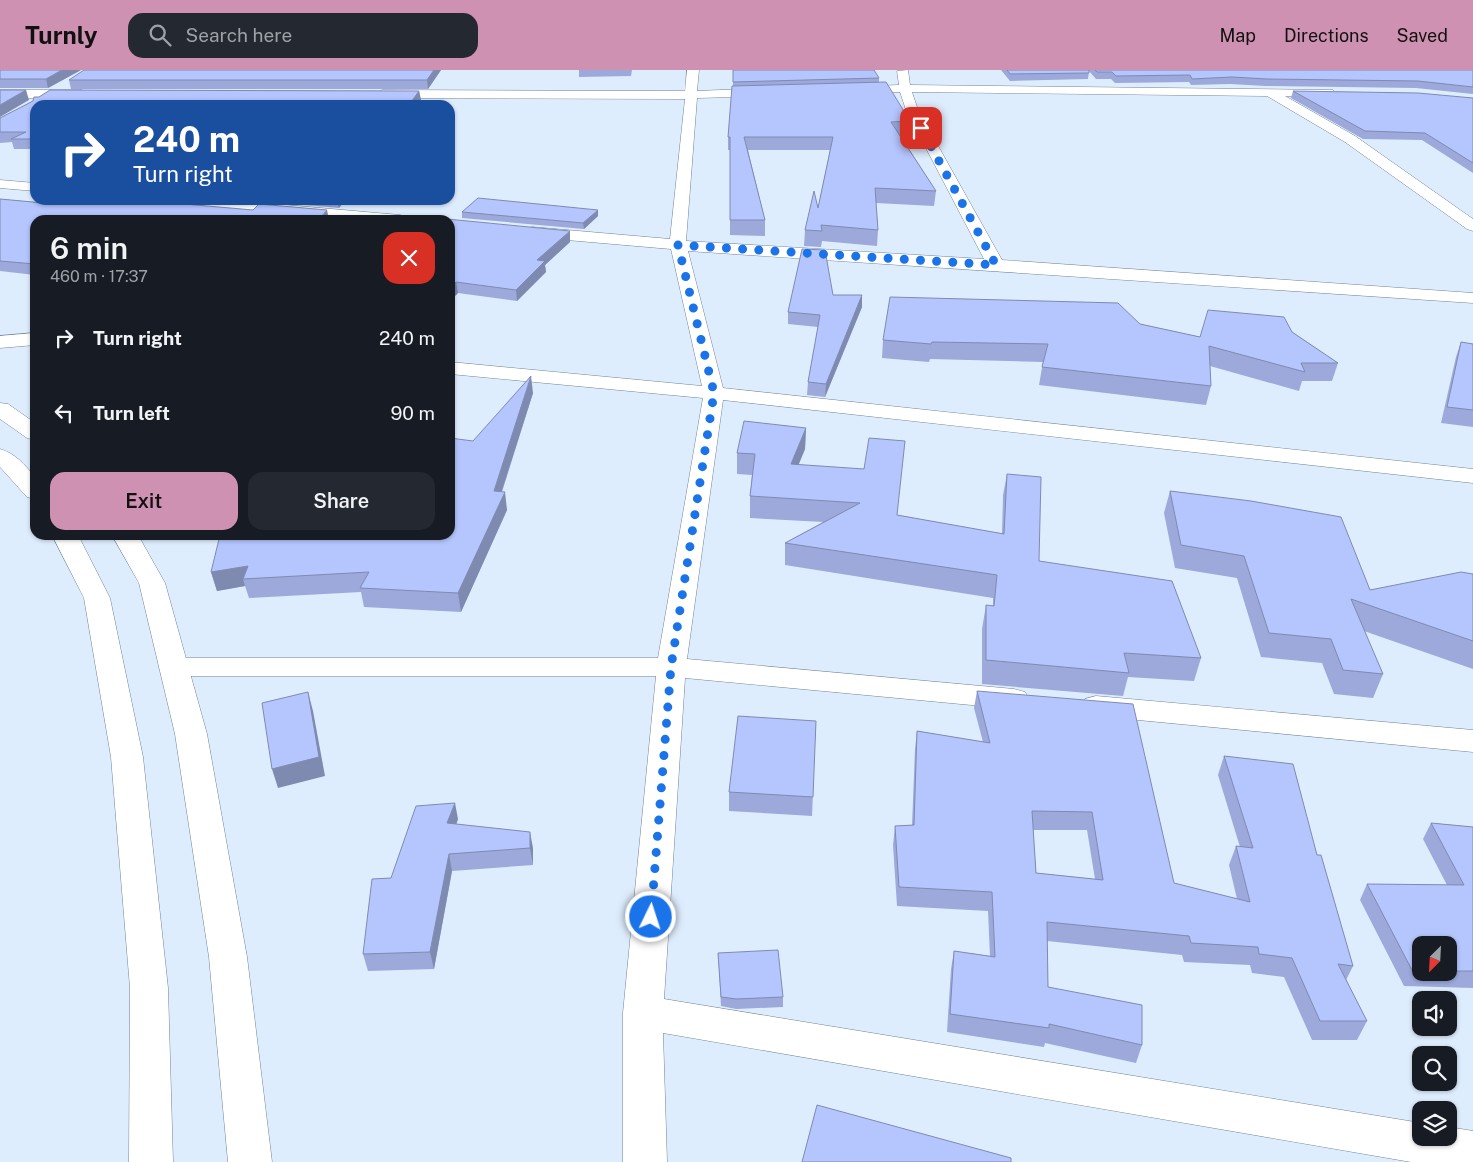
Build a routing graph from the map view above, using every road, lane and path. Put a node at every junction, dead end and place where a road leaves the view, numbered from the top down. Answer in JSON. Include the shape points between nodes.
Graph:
{"nodes":[{"id":1,"x":903,"y":70,"type":"edge"},
{"id":2,"x":76,"y":79,"type":"edge"},
{"id":3,"x":692,"y":82,"type":"edge"},
{"id":4,"x":905,"y":88,"type":"junction"},
{"id":5,"x":842,"y":90,"type":"edge"},
{"id":6,"x":786,"y":92,"type":"edge"},
{"id":7,"x":1270,"y":92,"type":"junction"},
{"id":8,"x":1338,"y":93,"type":"edge"},
{"id":9,"x":0,"y":94,"type":"edge"},
{"id":10,"x":52,"y":94,"type":"junction"},
{"id":11,"x":92,"y":94,"type":"edge"},
{"id":12,"x":372,"y":94,"type":"edge"},
{"id":13,"x":42,"y":100,"type":"edge"},
{"id":14,"x":0,"y":184,"type":"edge"},
{"id":15,"x":30,"y":187,"type":"edge"},
{"id":16,"x":234,"y":205,"type":"edge"},
{"id":17,"x":344,"y":215,"type":"edge"},
{"id":18,"x":1473,"y":226,"type":"edge"},
{"id":19,"x":519,"y":231,"type":"edge"},
{"id":20,"x":678,"y":245,"type":"junction"},
{"id":21,"x":996,"y":265,"type":"junction"},
{"id":22,"x":1473,"y":298,"type":"edge"},
{"id":23,"x":30,"y":339,"type":"edge"},
{"id":24,"x":0,"y":342,"type":"edge"},
{"id":25,"x":455,"y":368,"type":"edge"},
{"id":26,"x":714,"y":393,"type":"junction"},
{"id":27,"x":0,"y":409,"type":"edge"},
{"id":28,"x":30,"y":430,"type":"edge"},
{"id":29,"x":0,"y":456,"type":"edge"},
{"id":30,"x":1473,"y":476,"type":"edge"},
{"id":31,"x":30,"y":486,"type":"edge"},
{"id":32,"x":68,"y":540,"type":"edge"},
{"id":33,"x":128,"y":540,"type":"edge"},
{"id":34,"x":174,"y":667,"type":"junction"},
{"id":35,"x":671,"y":667,"type":"junction"},
{"id":36,"x":1037,"y":701,"type":"edge"},
{"id":37,"x":1067,"y":704,"type":"edge"},
{"id":38,"x":1473,"y":741,"type":"edge"},
{"id":39,"x":643,"y":1014,"type":"junction"},
{"id":40,"x":1473,"y":1152,"type":"edge"},
{"id":41,"x":151,"y":1162,"type":"edge"},
{"id":42,"x":250,"y":1162,"type":"edge"},
{"id":43,"x":645,"y":1162,"type":"edge"}],
"edges":[{"from":1,"to":4,"type":"street"},
{"from":2,"to":10,"type":"street"},
{"from":3,"to":6,"type":"street"},
{"from":3,"to":12,"type":"street"},
{"from":3,"to":20,"type":"street"},
{"from":4,"to":5,"type":"street"},
{"from":4,"to":7,"type":"street"},
{"from":4,"to":21,"type":"street","via":[[912,110]]},
{"from":7,"to":8,"type":"street"},
{"from":7,"to":18,"type":"street","via":[[1350,138]]},
{"from":9,"to":10,"type":"street"},
{"from":10,"to":11,"type":"street"},
{"from":10,"to":13,"type":"street"},
{"from":14,"to":15,"type":"street"},
{"from":16,"to":17,"type":"street"},
{"from":19,"to":20,"type":"street"},
{"from":20,"to":21,"type":"street"},
{"from":20,"to":26,"type":"street"},
{"from":21,"to":22,"type":"street"},
{"from":23,"to":24,"type":"street"},
{"from":25,"to":26,"type":"street"},
{"from":26,"to":30,"type":"street"},
{"from":26,"to":35,"type":"street"},
{"from":27,"to":28,"type":"street"},
{"from":29,"to":31,"type":"street"},
{"from":32,"to":41,"type":"street","via":[[97,598],[127,757],[148,988]]},
{"from":33,"to":34,"type":"street","via":[[152,583]]},
{"from":34,"to":35,"type":"street"},
{"from":34,"to":42,"type":"street","via":[[191,734],[228,957]]},
{"from":35,"to":36,"type":"street"},
{"from":35,"to":39,"type":"street"},
{"from":37,"to":38,"type":"street"},
{"from":39,"to":40,"type":"street"},
{"from":39,"to":43,"type":"street"}]}
